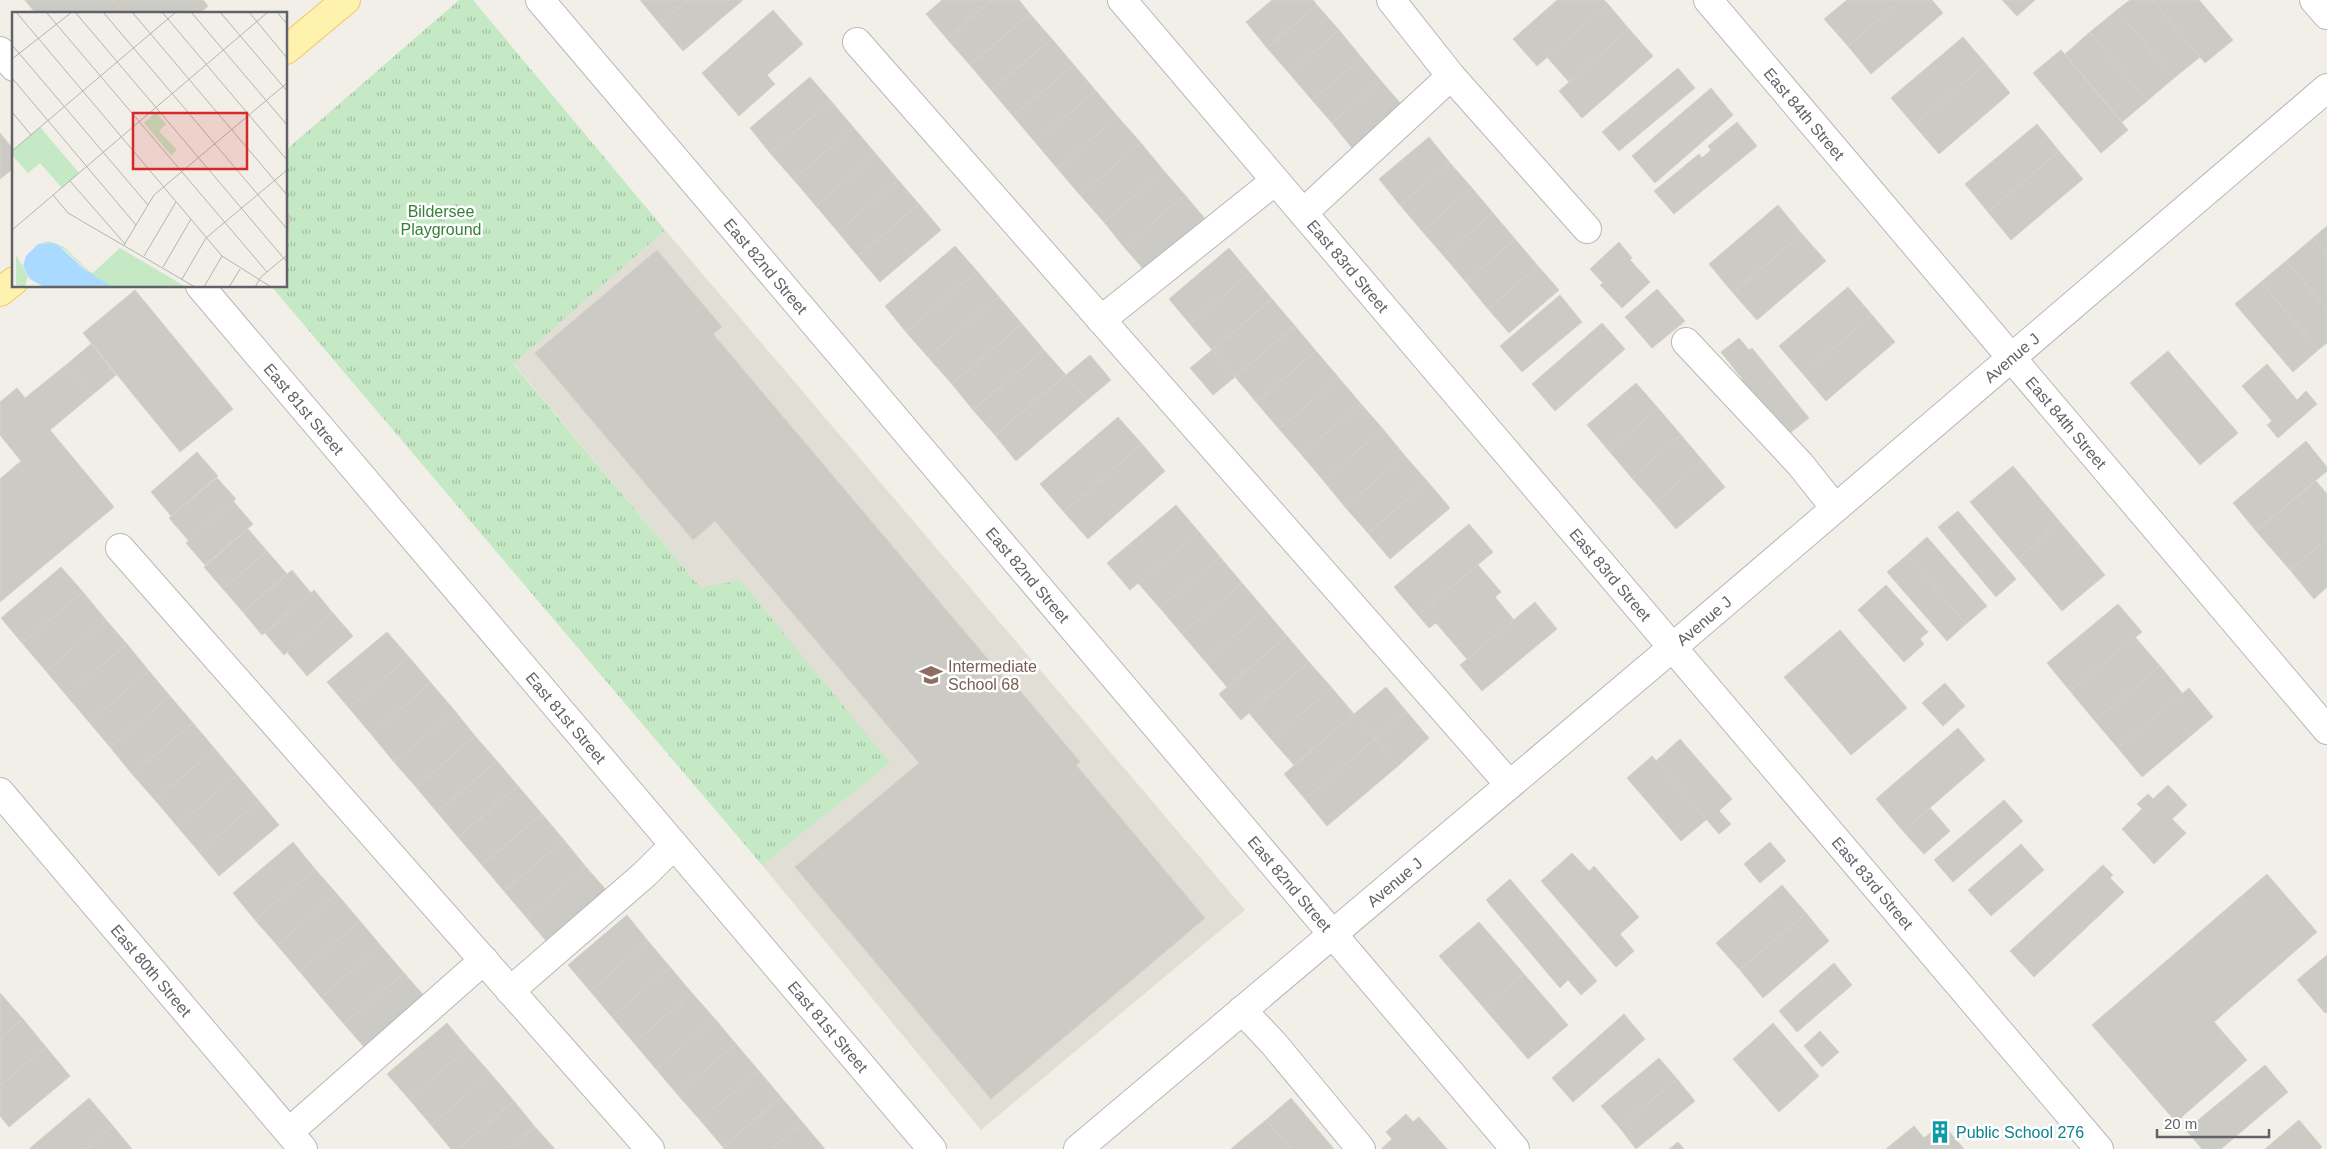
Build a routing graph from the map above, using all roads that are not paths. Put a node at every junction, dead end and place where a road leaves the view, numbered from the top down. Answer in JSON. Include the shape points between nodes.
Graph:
{"nodes":[{"id":1,"x":346,"y":0,"type":"edge"},
{"id":2,"x":540,"y":0,"type":"edge"},
{"id":3,"x":1122,"y":0,"type":"edge"},
{"id":4,"x":1391,"y":0,"type":"edge"},
{"id":5,"x":1708,"y":0,"type":"edge"},
{"id":6,"x":2314,"y":0,"type":"edge"},
{"id":7,"x":2327,"y":15,"type":"edge"},
{"id":8,"x":858,"y":42,"type":"dead end"},
{"id":9,"x":288,"y":48,"type":"edge"},
{"id":10,"x":0,"y":51,"type":"edge"},
{"id":11,"x":12,"y":65,"type":"edge"},
{"id":12,"x":1451,"y":76,"type":"junction"},
{"id":13,"x":2327,"y":88,"type":"edge"},
{"id":14,"x":1275,"y":181,"type":"junction"},
{"id":15,"x":1303,"y":213,"type":"junction"},
{"id":16,"x":1587,"y":229,"type":"dead end"},
{"id":17,"x":12,"y":282,"type":"edge"},
{"id":18,"x":202,"y":288,"type":"edge"},
{"id":19,"x":0,"y":292,"type":"edge"},
{"id":20,"x":1101,"y":320,"type":"junction"},
{"id":21,"x":1686,"y":342,"type":"dead end"},
{"id":22,"x":2010,"y":357,"type":"junction"},
{"id":23,"x":1835,"y":508,"type":"junction"},
{"id":24,"x":120,"y":548,"type":"dead end"},
{"id":25,"x":1673,"y":647,"type":"junction"},
{"id":26,"x":2327,"y":730,"type":"edge"},
{"id":27,"x":1509,"y":784,"type":"junction"},
{"id":28,"x":0,"y":792,"type":"edge"},
{"id":29,"x":674,"y":845,"type":"junction"},
{"id":30,"x":1332,"y":933,"type":"junction"},
{"id":31,"x":484,"y":960,"type":"junction"},
{"id":32,"x":510,"y":991,"type":"junction"},
{"id":33,"x":1242,"y":1010,"type":"junction"},
{"id":34,"x":296,"y":1140,"type":"edge"},
{"id":35,"x":650,"y":1149,"type":"edge"},
{"id":36,"x":932,"y":1149,"type":"edge"},
{"id":37,"x":1078,"y":1149,"type":"edge"},
{"id":38,"x":1361,"y":1149,"type":"edge"},
{"id":39,"x":1515,"y":1149,"type":"edge"},
{"id":40,"x":2099,"y":1149,"type":"edge"}],
"edges":[{"from":1,"to":9,"type":"main road"},
{"from":2,"to":30,"type":"street","name":"East 82nd Street"},
{"from":3,"to":14,"type":"street","name":"East 83rd Street"},
{"from":4,"to":12,"type":"street"},
{"from":5,"to":22,"type":"street","name":"East 84th Street"},
{"from":6,"to":7,"type":"street"},
{"from":8,"to":20,"type":"street"},
{"from":10,"to":11,"type":"street"},
{"from":12,"to":15,"type":"street"},
{"from":12,"to":16,"type":"street"},
{"from":13,"to":22,"type":"street","name":"Avenue J"},
{"from":14,"to":15,"type":"street","name":"East 83rd Street"},
{"from":14,"to":20,"type":"street"},
{"from":15,"to":25,"type":"street","name":"East 83rd Street"},
{"from":17,"to":19,"type":"main road"},
{"from":18,"to":29,"type":"street","name":"East 81st Street"},
{"from":20,"to":27,"type":"street"},
{"from":21,"to":23,"type":"street","via":[[1800,464]]},
{"from":22,"to":23,"type":"street","name":"Avenue J"},
{"from":22,"to":26,"type":"street","name":"East 84th Street"},
{"from":23,"to":25,"type":"street","name":"Avenue J"},
{"from":24,"to":31,"type":"street"},
{"from":25,"to":27,"type":"street","name":"Avenue J"},
{"from":25,"to":40,"type":"street","name":"East 83rd Street"},
{"from":27,"to":30,"type":"street","name":"Avenue J"},
{"from":28,"to":34,"type":"street","name":"East 80th Street"},
{"from":29,"to":32,"type":"street"},
{"from":29,"to":36,"type":"street","name":"East 81st Street"},
{"from":30,"to":33,"type":"street","name":"Avenue J"},
{"from":30,"to":39,"type":"street","name":"East 82nd Street"},
{"from":31,"to":32,"type":"street"},
{"from":31,"to":34,"type":"street"},
{"from":32,"to":35,"type":"street"},
{"from":33,"to":37,"type":"street","name":"Avenue J"},
{"from":33,"to":38,"type":"street"}]}
